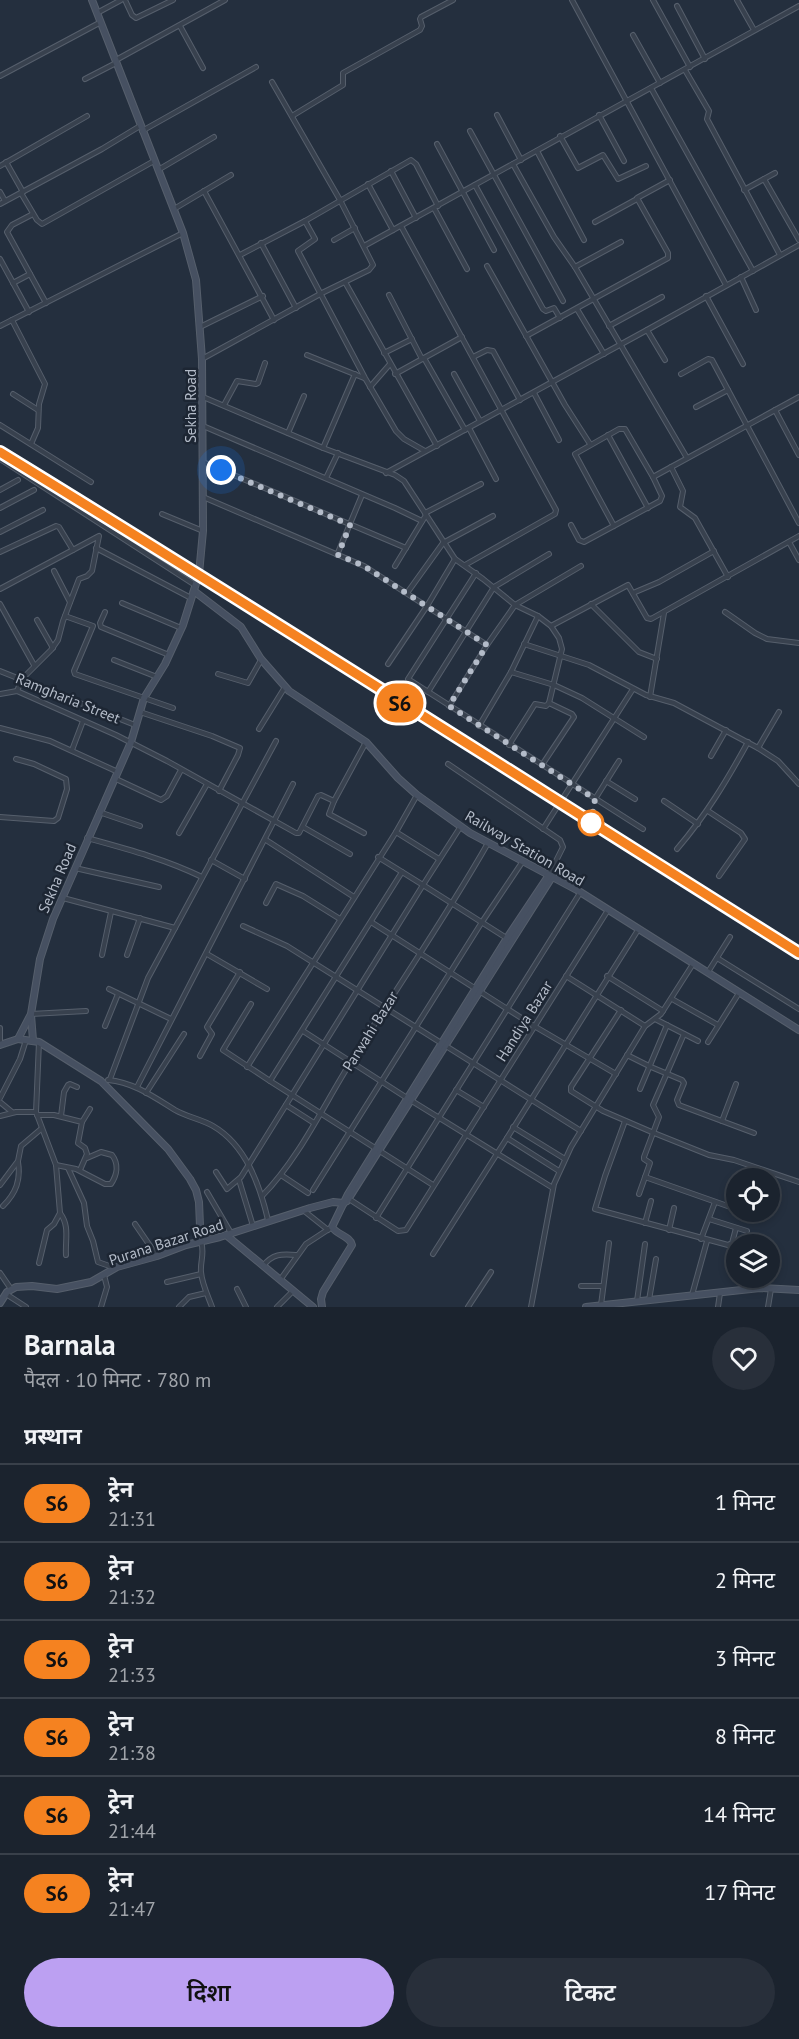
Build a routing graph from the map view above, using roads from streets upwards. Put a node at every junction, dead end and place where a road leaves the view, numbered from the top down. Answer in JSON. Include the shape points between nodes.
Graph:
{"nodes":[{"id":1,"x":93,"y":0,"type":"edge"},
{"id":2,"x":123,"y":0,"type":"edge"},
{"id":3,"x":173,"y":0,"type":"edge"},
{"id":4,"x":225,"y":0,"type":"edge"},
{"id":5,"x":453,"y":0,"type":"edge"},
{"id":6,"x":572,"y":0,"type":"edge"},
{"id":7,"x":653,"y":0,"type":"edge"},
{"id":8,"x":737,"y":0,"type":"edge"},
{"id":9,"x":677,"y":6,"type":"dead end"},
{"id":10,"x":799,"y":6,"type":"edge"},
{"id":11,"x":97,"y":13,"type":"junction"},
{"id":12,"x":101,"y":22,"type":"junction"},
{"id":13,"x":180,"y":26,"type":"junction"},
{"id":14,"x":754,"y":30,"type":"junction"},
{"id":15,"x":633,"y":35,"type":"dead end"},
{"id":16,"x":705,"y":59,"type":"junction"},
{"id":17,"x":116,"y":62,"type":"junction"},
{"id":18,"x":256,"y":67,"type":"dead end"},
{"id":19,"x":690,"y":67,"type":"junction"},
{"id":20,"x":203,"y":68,"type":"dead end"},
{"id":21,"x":685,"y":70,"type":"junction"},
{"id":22,"x":0,"y":76,"type":"edge"},
{"id":23,"x":85,"y":79,"type":"dead end"},
{"id":24,"x":272,"y":82,"type":"dead end"},
{"id":25,"x":660,"y":83,"type":"junction"},
{"id":26,"x":651,"y":88,"type":"junction"},
{"id":27,"x":627,"y":99,"type":"junction"},
{"id":28,"x":497,"y":115,"type":"dead end"},
{"id":29,"x":599,"y":115,"type":"junction"},
{"id":30,"x":87,"y":116,"type":"dead end"},
{"id":31,"x":292,"y":116,"type":"junction"},
{"id":32,"x":141,"y":129,"type":"junction"},
{"id":33,"x":470,"y":131,"type":"dead end"},
{"id":34,"x":560,"y":136,"type":"junction"},
{"id":35,"x":214,"y":137,"type":"dead end"},
{"id":36,"x":437,"y":144,"type":"dead end"},
{"id":37,"x":537,"y":151,"type":"junction"},
{"id":38,"x":521,"y":160,"type":"junction"},
{"id":39,"x":624,"y":160,"type":"dead end"},
{"id":40,"x":154,"y":161,"type":"junction"},
{"id":41,"x":6,"y":162,"type":"junction"},
{"id":42,"x":513,"y":164,"type":"junction"},
{"id":43,"x":0,"y":166,"type":"edge"},
{"id":44,"x":646,"y":166,"type":"dead end"},
{"id":45,"x":158,"y":170,"type":"junction"},
{"id":46,"x":391,"y":171,"type":"junction"},
{"id":47,"x":775,"y":173,"type":"dead end"},
{"id":48,"x":231,"y":175,"type":"dead end"},
{"id":49,"x":493,"y":175,"type":"junction"},
{"id":50,"x":764,"y":179,"type":"junction"},
{"id":51,"x":670,"y":180,"type":"junction"},
{"id":52,"x":368,"y":184,"type":"junction"},
{"id":53,"x":475,"y":185,"type":"junction"},
{"id":54,"x":744,"y":190,"type":"junction"},
{"id":55,"x":204,"y":191,"type":"junction"},
{"id":56,"x":0,"y":192,"type":"edge"},
{"id":57,"x":22,"y":192,"type":"junction"},
{"id":58,"x":462,"y":193,"type":"junction"},
{"id":59,"x":637,"y":199,"type":"junction"},
{"id":60,"x":340,"y":200,"type":"junction"},
{"id":61,"x":5,"y":201,"type":"junction"},
{"id":62,"x":0,"y":204,"type":"edge"},
{"id":63,"x":436,"y":207,"type":"junction"},
{"id":64,"x":173,"y":209,"type":"junction"},
{"id":65,"x":33,"y":214,"type":"junction"},
{"id":66,"x":416,"y":218,"type":"junction"},
{"id":67,"x":304,"y":221,"type":"junction"},
{"id":68,"x":595,"y":222,"type":"dead end"},
{"id":69,"x":401,"y":226,"type":"junction"},
{"id":70,"x":355,"y":228,"type":"junction"},
{"id":71,"x":393,"y":230,"type":"junction"},
{"id":72,"x":183,"y":233,"type":"junction"},
{"id":73,"x":7,"y":234,"type":"junction"},
{"id":74,"x":0,"y":237,"type":"edge"},
{"id":75,"x":334,"y":240,"type":"dead end"},
{"id":76,"x":584,"y":240,"type":"dead end"},
{"id":77,"x":621,"y":242,"type":"dead end"},
{"id":78,"x":799,"y":242,"type":"edge"},
{"id":79,"x":261,"y":243,"type":"junction"},
{"id":80,"x":364,"y":246,"type":"junction"},
{"id":81,"x":494,"y":250,"type":"dead end"},
{"id":82,"x":240,"y":255,"type":"junction"},
{"id":83,"x":780,"y":255,"type":"junction"},
{"id":84,"x":0,"y":259,"type":"edge"},
{"id":85,"x":488,"y":266,"type":"dead end"},
{"id":86,"x":575,"y":267,"type":"junction"},
{"id":87,"x":467,"y":269,"type":"dead end"},
{"id":88,"x":753,"y":271,"type":"junction"},
{"id":89,"x":30,"y":274,"type":"junction"},
{"id":90,"x":741,"y":277,"type":"junction"},
{"id":91,"x":345,"y":282,"type":"junction"},
{"id":92,"x":14,"y":283,"type":"junction"},
{"id":93,"x":726,"y":285,"type":"junction"},
{"id":94,"x":322,"y":293,"type":"junction"},
{"id":95,"x":389,"y":295,"type":"dead end"},
{"id":96,"x":262,"y":296,"type":"junction"},
{"id":97,"x":706,"y":296,"type":"junction"},
{"id":98,"x":662,"y":297,"type":"dead end"},
{"id":99,"x":594,"y":300,"type":"junction"},
{"id":100,"x":563,"y":301,"type":"dead end"},
{"id":101,"x":46,"y":303,"type":"junction"},
{"id":102,"x":296,"y":308,"type":"junction"},
{"id":103,"x":577,"y":309,"type":"junction"},
{"id":104,"x":756,"y":310,"type":"dead end"},
{"id":105,"x":29,"y":312,"type":"junction"},
{"id":106,"x":560,"y":318,"type":"junction"},
{"id":107,"x":12,"y":320,"type":"junction"},
{"id":108,"x":274,"y":320,"type":"junction"},
{"id":109,"x":0,"y":326,"type":"edge"},
{"id":110,"x":609,"y":326,"type":"junction"},
{"id":111,"x":200,"y":327,"type":"junction"},
{"id":112,"x":647,"y":330,"type":"junction"},
{"id":113,"x":462,"y":336,"type":"junction"},
{"id":114,"x":526,"y":336,"type":"junction"},
{"id":115,"x":412,"y":339,"type":"junction"},
{"id":116,"x":620,"y":345,"type":"junction"},
{"id":117,"x":384,"y":353,"type":"junction"},
{"id":118,"x":604,"y":354,"type":"junction"},
{"id":119,"x":307,"y":355,"type":"dead end"},
{"id":120,"x":473,"y":357,"type":"junction"},
{"id":121,"x":423,"y":358,"type":"junction"},
{"id":122,"x":202,"y":359,"type":"junction"},
{"id":123,"x":664,"y":360,"type":"dead end"},
{"id":124,"x":265,"y":363,"type":"dead end"},
{"id":125,"x":390,"y":364,"type":"junction"},
{"id":126,"x":743,"y":364,"type":"dead end"},
{"id":127,"x":355,"y":374,"type":"junction"},
{"id":128,"x":395,"y":374,"type":"junction"},
{"id":129,"x":454,"y":374,"type":"dead end"},
{"id":130,"x":681,"y":374,"type":"dead end"},
{"id":131,"x":365,"y":378,"type":"junction"},
{"id":132,"x":553,"y":382,"type":"junction"},
{"id":133,"x":370,"y":387,"type":"junction"},
{"id":134,"x":728,"y":390,"type":"junction"},
{"id":135,"x":534,"y":393,"type":"junction"},
{"id":136,"x":13,"y":394,"type":"dead end"},
{"id":137,"x":304,"y":396,"type":"dead end"},
{"id":138,"x":799,"y":396,"type":"edge"},
{"id":139,"x":202,"y":397,"type":"junction"},
{"id":140,"x":520,"y":400,"type":"junction"},
{"id":141,"x":224,"y":405,"type":"junction"},
{"id":142,"x":696,"y":406,"type":"dead end"},
{"id":143,"x":39,"y":410,"type":"junction"},
{"id":144,"x":502,"y":410,"type":"junction"},
{"id":145,"x":775,"y":410,"type":"junction"},
{"id":146,"x":480,"y":421,"type":"junction"},
{"id":147,"x":0,"y":425,"type":"edge"},
{"id":148,"x":746,"y":425,"type":"junction"},
{"id":149,"x":203,"y":426,"type":"junction"},
{"id":150,"x":467,"y":429,"type":"junction"},
{"id":151,"x":288,"y":433,"type":"junction"},
{"id":152,"x":608,"y":435,"type":"junction"},
{"id":153,"x":559,"y":440,"type":"dead end"},
{"id":154,"x":31,"y":444,"type":"junction"},
{"id":155,"x":590,"y":444,"type":"junction"},
{"id":156,"x":437,"y":446,"type":"junction"},
{"id":157,"x":797,"y":446,"type":"edge"},
{"id":158,"x":323,"y":448,"type":"junction"},
{"id":159,"x":426,"y":451,"type":"junction"},
{"id":160,"x":338,"y":453,"type":"junction"},
{"id":161,"x":799,"y":455,"type":"edge"},
{"id":162,"x":687,"y":458,"type":"junction"},
{"id":163,"x":0,"y":459,"type":"edge"},
{"id":164,"x":202,"y":462,"type":"junction"},
{"id":165,"x":671,"y":467,"type":"junction"},
{"id":166,"x":386,"y":472,"type":"junction"},
{"id":167,"x":653,"y":477,"type":"junction"},
{"id":168,"x":326,"y":478,"type":"junction"},
{"id":169,"x":496,"y":479,"type":"dead end"},
{"id":170,"x":18,"y":480,"type":"dead end"},
{"id":171,"x":92,"y":482,"type":"dead end"},
{"id":172,"x":481,"y":484,"type":"dead end"},
{"id":173,"x":0,"y":489,"type":"edge"},
{"id":174,"x":34,"y":490,"type":"dead end"},
{"id":175,"x":362,"y":495,"type":"junction"},
{"id":176,"x":202,"y":497,"type":"junction"},
{"id":177,"x":0,"y":508,"type":"edge"},
{"id":178,"x":648,"y":508,"type":"junction"},
{"id":179,"x":43,"y":510,"type":"dead end"},
{"id":180,"x":162,"y":514,"type":"dead end"},
{"id":181,"x":425,"y":514,"type":"junction"},
{"id":182,"x":493,"y":516,"type":"dead end"},
{"id":183,"x":422,"y":521,"type":"junction"},
{"id":184,"x":799,"y":523,"type":"edge"},
{"id":185,"x":102,"y":525,"type":"junction"},
{"id":186,"x":350,"y":525,"type":"junction"},
{"id":187,"x":571,"y":525,"type":"dead end"},
{"id":188,"x":614,"y":526,"type":"junction"},
{"id":189,"x":203,"y":531,"type":"junction"},
{"id":190,"x":0,"y":532,"type":"edge"},
{"id":191,"x":99,"y":536,"type":"junction"},
{"id":192,"x":799,"y":536,"type":"edge"},
{"id":193,"x":789,"y":542,"type":"junction"},
{"id":194,"x":443,"y":543,"type":"junction"},
{"id":195,"x":96,"y":548,"type":"junction"},
{"id":196,"x":406,"y":548,"type":"junction"},
{"id":197,"x":73,"y":550,"type":"junction"},
{"id":198,"x":714,"y":551,"type":"junction"},
{"id":199,"x":0,"y":552,"type":"edge"},
{"id":200,"x":549,"y":554,"type":"dead end"},
{"id":201,"x":338,"y":555,"type":"junction"},
{"id":202,"x":455,"y":559,"type":"junction"},
{"id":203,"x":799,"y":560,"type":"edge"},
{"id":204,"x":465,"y":565,"type":"junction"},
{"id":205,"x":395,"y":566,"type":"dead end"},
{"id":206,"x":581,"y":566,"type":"dead end"},
{"id":207,"x":54,"y":571,"type":"dead end"},
{"id":208,"x":476,"y":573,"type":"junction"},
{"id":209,"x":728,"y":577,"type":"junction"},
{"id":210,"x":494,"y":587,"type":"junction"},
{"id":211,"x":195,"y":588,"type":"junction"},
{"id":212,"x":0,"y":590,"type":"edge"},
{"id":213,"x":407,"y":593,"type":"junction"},
{"id":214,"x":633,"y":593,"type":"junction"},
{"id":215,"x":191,"y":598,"type":"junction"},
{"id":216,"x":70,"y":602,"type":"junction"},
{"id":217,"x":122,"y":603,"type":"dead end"},
{"id":218,"x":0,"y":604,"type":"edge"},
{"id":219,"x":591,"y":604,"type":"junction"},
{"id":220,"x":515,"y":605,"type":"junction"},
{"id":221,"x":427,"y":606,"type":"junction"},
{"id":222,"x":105,"y":612,"type":"dead end"},
{"id":223,"x":664,"y":612,"type":"junction"},
{"id":224,"x":725,"y":612,"type":"dead end"},
{"id":225,"x":65,"y":615,"type":"junction"},
{"id":226,"x":538,"y":616,"type":"junction"},
{"id":227,"x":447,"y":619,"type":"junction"},
{"id":228,"x":37,"y":620,"type":"dead end"},
{"id":229,"x":551,"y":626,"type":"junction"},
{"id":230,"x":181,"y":628,"type":"junction"},
{"id":231,"x":467,"y":632,"type":"junction"},
{"id":232,"x":799,"y":643,"type":"edge"},
{"id":233,"x":524,"y":644,"type":"junction"},
{"id":234,"x":487,"y":645,"type":"junction"},
{"id":235,"x":53,"y":648,"type":"junction"},
{"id":236,"x":561,"y":654,"type":"junction"},
{"id":237,"x":169,"y":655,"type":"junction"},
{"id":238,"x":261,"y":659,"type":"junction"},
{"id":239,"x":657,"y":659,"type":"junction"},
{"id":240,"x":114,"y":660,"type":"dead end"},
{"id":241,"x":388,"y":664,"type":"dead end"},
{"id":242,"x":34,"y":665,"type":"junction"},
{"id":243,"x":0,"y":671,"type":"edge"},
{"id":244,"x":511,"y":672,"type":"junction"},
{"id":245,"x":218,"y":674,"type":"dead end"},
{"id":246,"x":157,"y":677,"type":"junction"},
{"id":247,"x":22,"y":679,"type":"junction"},
{"id":248,"x":554,"y":685,"type":"junction"},
{"id":249,"x":285,"y":687,"type":"junction"},
{"id":250,"x":633,"y":689,"type":"junction"},
{"id":251,"x":17,"y":690,"type":"junction"},
{"id":252,"x":428,"y":692,"type":"junction"},
{"id":253,"x":0,"y":694,"type":"edge"},
{"id":254,"x":650,"y":697,"type":"junction"},
{"id":255,"x":144,"y":698,"type":"junction"},
{"id":256,"x":549,"y":703,"type":"junction"},
{"id":257,"x":449,"y":706,"type":"junction"},
{"id":258,"x":173,"y":708,"type":"dead end"},
{"id":259,"x":140,"y":712,"type":"junction"},
{"id":260,"x":779,"y":712,"type":"dead end"},
{"id":261,"x":615,"y":718,"type":"junction"},
{"id":262,"x":83,"y":720,"type":"junction"},
{"id":263,"x":135,"y":725,"type":"junction"},
{"id":264,"x":479,"y":726,"type":"junction"},
{"id":265,"x":1,"y":728,"type":"edge"},
{"id":266,"x":259,"y":729,"type":"dead end"},
{"id":267,"x":726,"y":730,"type":"junction"},
{"id":268,"x":0,"y":736,"type":"edge"},
{"id":269,"x":644,"y":737,"type":"dead end"},
{"id":270,"x":276,"y":741,"type":"dead end"},
{"id":271,"x":131,"y":742,"type":"junction"},
{"id":272,"x":366,"y":742,"type":"junction"},
{"id":273,"x":748,"y":742,"type":"junction"},
{"id":274,"x":508,"y":745,"type":"junction"},
{"id":275,"x":758,"y":748,"type":"junction"},
{"id":276,"x":72,"y":750,"type":"junction"},
{"id":277,"x":711,"y":756,"type":"dead end"},
{"id":278,"x":16,"y":759,"type":"dead end"},
{"id":279,"x":619,"y":761,"type":"dead end"},
{"id":280,"x":448,"y":764,"type":"dead end"},
{"id":281,"x":543,"y":765,"type":"junction"},
{"id":282,"x":181,"y":770,"type":"junction"},
{"id":283,"x":116,"y":775,"type":"junction"},
{"id":284,"x":606,"y":781,"type":"junction"},
{"id":285,"x":207,"y":784,"type":"junction"},
{"id":286,"x":293,"y":784,"type":"dead end"},
{"id":287,"x":572,"y":784,"type":"junction"},
{"id":288,"x":799,"y":784,"type":"edge"},
{"id":289,"x":219,"y":791,"type":"junction"},
{"id":290,"x":417,"y":795,"type":"junction"},
{"id":291,"x":595,"y":799,"type":"junction"},
{"id":292,"x":635,"y":799,"type":"dead end"},
{"id":293,"x":334,"y":801,"type":"junction"},
{"id":294,"x":664,"y":801,"type":"dead end"},
{"id":295,"x":242,"y":804,"type":"junction"},
{"id":296,"x":708,"y":811,"type":"junction"},
{"id":297,"x":99,"y":812,"type":"junction"},
{"id":298,"x":0,"y":817,"type":"edge"},
{"id":299,"x":274,"y":822,"type":"junction"},
{"id":300,"x":698,"y":824,"type":"junction"},
{"id":301,"x":140,"y":826,"type":"dead end"},
{"id":302,"x":461,"y":826,"type":"junction"},
{"id":303,"x":303,"y":827,"type":"junction"},
{"id":304,"x":543,"y":829,"type":"junction"},
{"id":305,"x":644,"y":830,"type":"dead end"},
{"id":306,"x":396,"y":832,"type":"junction"},
{"id":307,"x":364,"y":833,"type":"dead end"},
{"id":308,"x":179,"y":834,"type":"dead end"},
{"id":309,"x":87,"y":838,"type":"junction"},
{"id":310,"x":266,"y":840,"type":"junction"},
{"id":311,"x":488,"y":843,"type":"junction"},
{"id":312,"x":677,"y":849,"type":"dead end"},
{"id":313,"x":350,"y":854,"type":"dead end"},
{"id":314,"x":378,"y":857,"type":"junction"},
{"id":315,"x":439,"y":859,"type":"junction"},
{"id":316,"x":212,"y":860,"type":"junction"},
{"id":317,"x":523,"y":861,"type":"junction"},
{"id":318,"x":74,"y":868,"type":"junction"},
{"id":319,"x":402,"y":872,"type":"junction"},
{"id":320,"x":550,"y":876,"type":"junction"},
{"id":321,"x":719,"y":876,"type":"dead end"},
{"id":322,"x":202,"y":877,"type":"junction"},
{"id":323,"x":245,"y":879,"type":"junction"},
{"id":324,"x":423,"y":885,"type":"junction"},
{"id":325,"x":159,"y":887,"type":"dead end"},
{"id":326,"x":580,"y":893,"type":"junction"},
{"id":327,"x":62,"y":897,"type":"junction"},
{"id":328,"x":354,"y":897,"type":"junction"},
{"id":329,"x":451,"y":902,"type":"junction"},
{"id":330,"x":266,"y":903,"type":"dead end"},
{"id":331,"x":608,"y":910,"type":"junction"},
{"id":332,"x":111,"y":912,"type":"junction"},
{"id":333,"x":140,"y":918,"type":"junction"},
{"id":334,"x":340,"y":919,"type":"junction"},
{"id":335,"x":371,"y":922,"type":"junction"},
{"id":336,"x":482,"y":922,"type":"junction"},
{"id":337,"x":243,"y":926,"type":"dead end"},
{"id":338,"x":175,"y":928,"type":"junction"},
{"id":339,"x":638,"y":930,"type":"junction"},
{"id":340,"x":392,"y":936,"type":"junction"},
{"id":341,"x":730,"y":937,"type":"dead end"},
{"id":342,"x":509,"y":940,"type":"junction"},
{"id":343,"x":419,"y":952,"type":"junction"},
{"id":344,"x":128,"y":954,"type":"dead end"},
{"id":345,"x":207,"y":954,"type":"junction"},
{"id":346,"x":102,"y":955,"type":"dead end"},
{"id":347,"x":717,"y":958,"type":"junction"},
{"id":348,"x":313,"y":962,"type":"junction"},
{"id":349,"x":693,"y":964,"type":"junction"},
{"id":350,"x":240,"y":972,"type":"junction"},
{"id":351,"x":450,"y":973,"type":"junction"},
{"id":352,"x":708,"y":973,"type":"junction"},
{"id":353,"x":336,"y":976,"type":"junction"},
{"id":354,"x":566,"y":976,"type":"junction"},
{"id":355,"x":607,"y":976,"type":"junction"},
{"id":356,"x":109,"y":989,"type":"dead end"},
{"id":357,"x":267,"y":989,"type":"dead end"},
{"id":358,"x":478,"y":989,"type":"junction"},
{"id":359,"x":358,"y":990,"type":"junction"},
{"id":360,"x":740,"y":992,"type":"junction"},
{"id":361,"x":118,"y":994,"type":"junction"},
{"id":362,"x":596,"y":994,"type":"junction"},
{"id":363,"x":672,"y":999,"type":"junction"},
{"id":364,"x":137,"y":1004,"type":"junction"},
{"id":365,"x":251,"y":1004,"type":"dead end"},
{"id":366,"x":385,"y":1008,"type":"junction"},
{"id":367,"x":508,"y":1008,"type":"junction"},
{"id":368,"x":799,"y":1009,"type":"edge"},
{"id":369,"x":621,"y":1010,"type":"junction"},
{"id":370,"x":86,"y":1011,"type":"dead end"},
{"id":371,"x":663,"y":1011,"type":"junction"},
{"id":372,"x":31,"y":1014,"type":"junction"},
{"id":373,"x":171,"y":1019,"type":"junction"},
{"id":374,"x":655,"y":1019,"type":"junction"},
{"id":375,"x":667,"y":1025,"type":"junction"},
{"id":376,"x":105,"y":1026,"type":"dead end"},
{"id":377,"x":534,"y":1026,"type":"junction"},
{"id":378,"x":645,"y":1026,"type":"junction"},
{"id":379,"x":718,"y":1026,"type":"junction"},
{"id":380,"x":415,"y":1027,"type":"junction"},
{"id":381,"x":0,"y":1028,"type":"edge"},
{"id":382,"x":799,"y":1030,"type":"edge"},
{"id":383,"x":303,"y":1031,"type":"junction"},
{"id":384,"x":184,"y":1034,"type":"dead end"},
{"id":385,"x":684,"y":1034,"type":"junction"},
{"id":386,"x":18,"y":1039,"type":"junction"},
{"id":387,"x":33,"y":1041,"type":"junction"},
{"id":388,"x":698,"y":1041,"type":"dead end"},
{"id":389,"x":708,"y":1042,"type":"dead end"},
{"id":390,"x":565,"y":1044,"type":"junction"},
{"id":391,"x":0,"y":1045,"type":"edge"},
{"id":392,"x":324,"y":1045,"type":"junction"},
{"id":393,"x":443,"y":1045,"type":"junction"},
{"id":394,"x":627,"y":1055,"type":"junction"},
{"id":395,"x":200,"y":1056,"type":"dead end"},
{"id":396,"x":590,"y":1059,"type":"junction"},
{"id":397,"x":351,"y":1061,"type":"junction"},
{"id":398,"x":472,"y":1064,"type":"junction"},
{"id":399,"x":247,"y":1067,"type":"junction"},
{"id":400,"x":651,"y":1068,"type":"junction"},
{"id":401,"x":668,"y":1073,"type":"junction"},
{"id":402,"x":616,"y":1074,"type":"junction"},
{"id":403,"x":110,"y":1079,"type":"junction"},
{"id":404,"x":101,"y":1081,"type":"junction"},
{"id":405,"x":270,"y":1081,"type":"junction"},
{"id":406,"x":382,"y":1081,"type":"junction"},
{"id":407,"x":500,"y":1082,"type":"junction"},
{"id":408,"x":736,"y":1084,"type":"dead end"},
{"id":409,"x":77,"y":1087,"type":"dead end"},
{"id":410,"x":137,"y":1087,"type":"junction"},
{"id":411,"x":640,"y":1089,"type":"dead end"},
{"id":412,"x":456,"y":1090,"type":"junction"},
{"id":413,"x":146,"y":1093,"type":"junction"},
{"id":414,"x":293,"y":1094,"type":"junction"},
{"id":415,"x":409,"y":1099,"type":"junction"},
{"id":416,"x":0,"y":1100,"type":"edge"},
{"id":417,"x":531,"y":1100,"type":"junction"},
{"id":418,"x":286,"y":1105,"type":"junction"},
{"id":419,"x":484,"y":1107,"type":"junction"},
{"id":420,"x":595,"y":1107,"type":"junction"},
{"id":421,"x":90,"y":1109,"type":"dead end"},
{"id":422,"x":12,"y":1113,"type":"junction"},
{"id":423,"x":320,"y":1113,"type":"junction"},
{"id":424,"x":36,"y":1114,"type":"junction"},
{"id":425,"x":0,"y":1116,"type":"edge"},
{"id":426,"x":61,"y":1116,"type":"junction"},
{"id":427,"x":439,"y":1118,"type":"junction"},
{"id":428,"x":625,"y":1121,"type":"junction"},
{"id":429,"x":722,"y":1121,"type":"junction"},
{"id":430,"x":82,"y":1122,"type":"junction"},
{"id":431,"x":314,"y":1123,"type":"junction"},
{"id":432,"x":513,"y":1127,"type":"junction"},
{"id":433,"x":41,"y":1129,"type":"junction"},
{"id":434,"x":350,"y":1131,"type":"junction"},
{"id":435,"x":581,"y":1131,"type":"junction"},
{"id":436,"x":754,"y":1133,"type":"dead end"},
{"id":437,"x":466,"y":1134,"type":"junction"},
{"id":438,"x":654,"y":1134,"type":"junction"},
{"id":439,"x":507,"y":1138,"type":"junction"},
{"id":440,"x":378,"y":1150,"type":"junction"},
{"id":441,"x":497,"y":1154,"type":"junction"},
{"id":442,"x":87,"y":1158,"type":"junction"},
{"id":443,"x":565,"y":1159,"type":"junction"},
{"id":444,"x":18,"y":1161,"type":"junction"},
{"id":445,"x":248,"y":1164,"type":"junction"},
{"id":446,"x":56,"y":1165,"type":"junction"},
{"id":447,"x":67,"y":1167,"type":"junction"},
{"id":448,"x":407,"y":1168,"type":"junction"},
{"id":449,"x":756,"y":1168,"type":"edge"},
{"id":450,"x":80,"y":1170,"type":"junction"},
{"id":451,"x":559,"y":1171,"type":"junction"},
{"id":452,"x":216,"y":1172,"type":"dead end"},
{"id":453,"x":281,"y":1176,"type":"junction"},
{"id":454,"x":780,"y":1176,"type":"edge"},
{"id":455,"x":645,"y":1177,"type":"junction"},
{"id":456,"x":239,"y":1180,"type":"junction"},
{"id":457,"x":799,"y":1182,"type":"edge"},
{"id":458,"x":0,"y":1185,"type":"edge"},
{"id":459,"x":433,"y":1185,"type":"junction"},
{"id":460,"x":553,"y":1188,"type":"junction"},
{"id":461,"x":313,"y":1190,"type":"dead end"},
{"id":462,"x":207,"y":1191,"type":"dead end"},
{"id":463,"x":308,"y":1193,"type":"dead end"},
{"id":464,"x":639,"y":1194,"type":"dead end"},
{"id":465,"x":262,"y":1196,"type":"junction"},
{"id":466,"x":347,"y":1201,"type":"junction"},
{"id":467,"x":651,"y":1201,"type":"dead end"},
{"id":468,"x":715,"y":1203,"type":"junction"},
{"id":469,"x":3,"y":1206,"type":"dead end"},
{"id":470,"x":726,"y":1206,"type":"edge"},
{"id":471,"x":674,"y":1208,"type":"dead end"},
{"id":472,"x":303,"y":1210,"type":"junction"},
{"id":473,"x":60,"y":1213,"type":"junction"},
{"id":474,"x":376,"y":1218,"type":"junction"},
{"id":475,"x":709,"y":1219,"type":"junction"},
{"id":476,"x":268,"y":1220,"type":"junction"},
{"id":477,"x":645,"y":1223,"type":"junction"},
{"id":478,"x":135,"y":1224,"type":"dead end"},
{"id":479,"x":253,"y":1226,"type":"junction"},
{"id":480,"x":330,"y":1228,"type":"junction"},
{"id":481,"x":736,"y":1228,"type":"junction"},
{"id":482,"x":669,"y":1230,"type":"junction"},
{"id":483,"x":747,"y":1231,"type":"dead end"},
{"id":484,"x":229,"y":1234,"type":"junction"},
{"id":485,"x":701,"y":1239,"type":"junction"},
{"id":486,"x":204,"y":1241,"type":"junction"},
{"id":487,"x":707,"y":1241,"type":"junction"},
{"id":488,"x":609,"y":1243,"type":"dead end"},
{"id":489,"x":645,"y":1244,"type":"dead end"},
{"id":490,"x":433,"y":1254,"type":"dead end"},
{"id":491,"x":66,"y":1255,"type":"dead end"},
{"id":492,"x":297,"y":1255,"type":"junction"},
{"id":493,"x":157,"y":1257,"type":"junction"},
{"id":494,"x":656,"y":1259,"type":"dead end"},
{"id":495,"x":39,"y":1263,"type":"dead end"},
{"id":496,"x":262,"y":1267,"type":"junction"},
{"id":497,"x":115,"y":1268,"type":"junction"},
{"id":498,"x":491,"y":1272,"type":"dead end"},
{"id":499,"x":0,"y":1273,"type":"edge"},
{"id":500,"x":201,"y":1274,"type":"junction"},
{"id":501,"x":104,"y":1275,"type":"junction"},
{"id":502,"x":280,"y":1280,"type":"junction"},
{"id":503,"x":167,"y":1282,"type":"dead end"},
{"id":504,"x":581,"y":1286,"type":"dead end"},
{"id":505,"x":603,"y":1286,"type":"junction"},
{"id":506,"x":237,"y":1289,"type":"dead end"},
{"id":507,"x":771,"y":1289,"type":"junction"},
{"id":508,"x":799,"y":1290,"type":"edge"},
{"id":509,"x":293,"y":1291,"type":"junction"},
{"id":510,"x":720,"y":1292,"type":"junction"},
{"id":511,"x":206,"y":1293,"type":"junction"},
{"id":512,"x":692,"y":1295,"type":"junction"},
{"id":513,"x":4,"y":1297,"type":"edge"},
{"id":514,"x":649,"y":1300,"type":"junction"},
{"id":515,"x":637,"y":1301,"type":"junction"},
{"id":516,"x":601,"y":1305,"type":"junction"},
{"id":517,"x":26,"y":1307,"type":"edge"},
{"id":518,"x":102,"y":1307,"type":"edge"},
{"id":519,"x":179,"y":1307,"type":"edge"},
{"id":520,"x":212,"y":1307,"type":"edge"},
{"id":521,"x":246,"y":1307,"type":"edge"},
{"id":522,"x":277,"y":1307,"type":"edge"},
{"id":523,"x":312,"y":1307,"type":"edge"},
{"id":524,"x":322,"y":1307,"type":"edge"},
{"id":525,"x":468,"y":1307,"type":"edge"},
{"id":526,"x":531,"y":1307,"type":"edge"},
{"id":527,"x":586,"y":1307,"type":"edge"},
{"id":528,"x":718,"y":1307,"type":"edge"},
{"id":529,"x":768,"y":1307,"type":"edge"}],
"edges":[{"from":1,"to":11,"type":"street","name":"Sekha Road"},
{"from":2,"to":3,"type":"street","via":[[138,18]]},
{"from":2,"to":11,"type":"street"},
{"from":4,"to":13,"type":"street"},
{"from":5,"to":31,"type":"street","via":[[422,17],[420,30],[342,73],[343,85]]},
{"from":6,"to":27,"type":"street"},
{"from":7,"to":19,"type":"street"},
{"from":8,"to":14,"type":"street"},
{"from":9,"to":16,"type":"street"},
{"from":10,"to":14,"type":"street"},
{"from":11,"to":12,"type":"street","name":"Sekha Road"},
{"from":12,"to":17,"type":"street","name":"Sekha Road"},
{"from":12,"to":22,"type":"street"},
{"from":13,"to":17,"type":"street"},
{"from":13,"to":20,"type":"street"},
{"from":14,"to":16,"type":"street"},
{"from":15,"to":25,"type":"street"},
{"from":16,"to":19,"type":"street"},
{"from":17,"to":23,"type":"street"},
{"from":17,"to":32,"type":"street","name":"Sekha Road"},
{"from":18,"to":32,"type":"street"},
{"from":19,"to":21,"type":"street"},
{"from":21,"to":25,"type":"street"},
{"from":21,"to":54,"type":"street","via":[[709,111],[707,119]]},
{"from":24,"to":31,"type":"street"},
{"from":25,"to":26,"type":"street"},
{"from":26,"to":27,"type":"street"},
{"from":26,"to":88,"type":"street"},
{"from":27,"to":29,"type":"street"},
{"from":27,"to":51,"type":"street"},
{"from":28,"to":38,"type":"street"},
{"from":29,"to":34,"type":"street"},
{"from":29,"to":39,"type":"street"},
{"from":30,"to":41,"type":"street"},
{"from":31,"to":60,"type":"street"},
{"from":32,"to":40,"type":"street","name":"Sekha Road"},
{"from":32,"to":57,"type":"street"},
{"from":33,"to":49,"type":"street"},
{"from":34,"to":37,"type":"street"},
{"from":34,"to":44,"type":"street","via":[[578,168],[603,155],[618,179]]},
{"from":35,"to":45,"type":"street"},
{"from":36,"to":58,"type":"street"},
{"from":37,"to":38,"type":"street"},
{"from":37,"to":76,"type":"street"},
{"from":38,"to":42,"type":"street"},
{"from":40,"to":45,"type":"street","name":"Sekha Road"},
{"from":40,"to":65,"type":"street","via":[[42,224]]},
{"from":41,"to":43,"type":"street"},
{"from":41,"to":57,"type":"street"},
{"from":42,"to":49,"type":"street"},
{"from":42,"to":86,"type":"street"},
{"from":45,"to":64,"type":"street","name":"Sekha Road"},
{"from":46,"to":52,"type":"street"},
{"from":46,"to":63,"type":"street","via":[[413,160]]},
{"from":46,"to":66,"type":"street"},
{"from":47,"to":50,"type":"street"},
{"from":48,"to":55,"type":"street"},
{"from":49,"to":53,"type":"street"},
{"from":49,"to":100,"type":"street"},
{"from":50,"to":54,"type":"street"},
{"from":50,"to":78,"type":"street"},
{"from":51,"to":59,"type":"street"},
{"from":51,"to":93,"type":"street"},
{"from":52,"to":60,"type":"street"},
{"from":52,"to":71,"type":"street"},
{"from":53,"to":58,"type":"street"},
{"from":53,"to":106,"type":"street","via":[[543,309],[554,308]]},
{"from":54,"to":83,"type":"street"},
{"from":55,"to":64,"type":"street"},
{"from":55,"to":82,"type":"street"},
{"from":56,"to":61,"type":"street"},
{"from":57,"to":61,"type":"street"},
{"from":57,"to":65,"type":"street"},
{"from":58,"to":63,"type":"street"},
{"from":58,"to":81,"type":"street"},
{"from":59,"to":68,"type":"street"},
{"from":59,"to":99,"type":"street","via":[[668,258]]},
{"from":60,"to":67,"type":"street"},
{"from":60,"to":70,"type":"street"},
{"from":61,"to":62,"type":"street"},
{"from":63,"to":66,"type":"street"},
{"from":63,"to":87,"type":"street"},
{"from":64,"to":72,"type":"street","name":"Sekha Road"},
{"from":65,"to":73,"type":"street","via":[[8,229]]},
{"from":66,"to":69,"type":"street"},
{"from":67,"to":79,"type":"street"},
{"from":67,"to":94,"type":"street","via":[[315,239],[298,250]]},
{"from":69,"to":71,"type":"street"},
{"from":69,"to":113,"type":"street"},
{"from":70,"to":75,"type":"street"},
{"from":70,"to":80,"type":"street"},
{"from":71,"to":80,"type":"street"},
{"from":72,"to":101,"type":"street"},
{"from":72,"to":111,"type":"street","name":"Sekha Road","via":[[196,280]]},
{"from":73,"to":74,"type":"street"},
{"from":73,"to":89,"type":"street"},
{"from":77,"to":86,"type":"street"},
{"from":78,"to":83,"type":"street"},
{"from":79,"to":82,"type":"street"},
{"from":79,"to":102,"type":"street"},
{"from":80,"to":91,"type":"street","via":[[373,267]]},
{"from":82,"to":96,"type":"street"},
{"from":83,"to":88,"type":"street"},
{"from":84,"to":92,"type":"street"},
{"from":85,"to":114,"type":"street"},
{"from":86,"to":99,"type":"street"},
{"from":88,"to":90,"type":"street"},
{"from":89,"to":92,"type":"street"},
{"from":89,"to":101,"type":"street"},
{"from":90,"to":93,"type":"street"},
{"from":90,"to":104,"type":"street"},
{"from":91,"to":94,"type":"street"},
{"from":91,"to":117,"type":"street"},
{"from":92,"to":105,"type":"street"},
{"from":93,"to":97,"type":"street"},
{"from":94,"to":102,"type":"street"},
{"from":94,"to":131,"type":"street"},
{"from":95,"to":115,"type":"street"},
{"from":96,"to":108,"type":"street"},
{"from":96,"to":111,"type":"street"},
{"from":97,"to":112,"type":"street"},
{"from":97,"to":126,"type":"street"},
{"from":98,"to":110,"type":"street"},
{"from":99,"to":103,"type":"street"},
{"from":99,"to":110,"type":"street"},
{"from":101,"to":105,"type":"street"},
{"from":102,"to":108,"type":"street"},
{"from":103,"to":106,"type":"street"},
{"from":103,"to":118,"type":"street"},
{"from":105,"to":107,"type":"street"},
{"from":106,"to":114,"type":"street"},
{"from":107,"to":109,"type":"street"},
{"from":107,"to":143,"type":"street","via":[[45,382]]},
{"from":108,"to":122,"type":"street"},
{"from":110,"to":116,"type":"street"},
{"from":111,"to":122,"type":"street","name":"Sekha Road"},
{"from":112,"to":116,"type":"street"},
{"from":112,"to":123,"type":"street"},
{"from":113,"to":120,"type":"street"},
{"from":113,"to":121,"type":"street"},
{"from":114,"to":132,"type":"street"},
{"from":115,"to":117,"type":"street"},
{"from":115,"to":121,"type":"street"},
{"from":116,"to":118,"type":"street"},
{"from":116,"to":162,"type":"street"},
{"from":117,"to":125,"type":"street"},
{"from":118,"to":132,"type":"street"},
{"from":119,"to":127,"type":"street"},
{"from":120,"to":140,"type":"street","via":[[493,351]]},
{"from":120,"to":144,"type":"street"},
{"from":121,"to":128,"type":"street"},
{"from":121,"to":150,"type":"street"},
{"from":122,"to":139,"type":"street","name":"Sekha Road"},
{"from":124,"to":141,"type":"street","via":[[258,383],[237,381]]},
{"from":125,"to":128,"type":"street"},
{"from":125,"to":133,"type":"street"},
{"from":127,"to":131,"type":"street"},
{"from":127,"to":158,"type":"street"},
{"from":128,"to":156,"type":"street"},
{"from":129,"to":146,"type":"street"},
{"from":130,"to":134,"type":"street","via":[[711,359]]},
{"from":131,"to":133,"type":"street"},
{"from":132,"to":135,"type":"street"},
{"from":132,"to":155,"type":"street"},
{"from":133,"to":159,"type":"street","via":[[396,430]]},
{"from":134,"to":142,"type":"street"},
{"from":134,"to":148,"type":"street"},
{"from":135,"to":140,"type":"street"},
{"from":135,"to":153,"type":"street"},
{"from":136,"to":143,"type":"street"},
{"from":137,"to":151,"type":"street"},
{"from":138,"to":145,"type":"street"},
{"from":139,"to":141,"type":"street"},
{"from":139,"to":149,"type":"street","name":"Sekha Road"},
{"from":140,"to":144,"type":"street"},
{"from":141,"to":151,"type":"street"},
{"from":143,"to":154,"type":"street","via":[[38,428]]},
{"from":144,"to":146,"type":"street"},
{"from":144,"to":204,"type":"street","via":[[556,511]]},
{"from":145,"to":148,"type":"street"},
{"from":145,"to":157,"type":"street"},
{"from":146,"to":150,"type":"street"},
{"from":147,"to":154,"type":"street"},
{"from":148,"to":162,"type":"street"},
{"from":148,"to":184,"type":"street"},
{"from":149,"to":164,"type":"street","name":"Sekha Road"},
{"from":149,"to":168,"type":"street"},
{"from":150,"to":156,"type":"street"},
{"from":150,"to":169,"type":"street"},
{"from":151,"to":158,"type":"street"},
{"from":152,"to":155,"type":"street"},
{"from":152,"to":167,"type":"street","via":[[626,429]]},
{"from":152,"to":178,"type":"street"},
{"from":154,"to":171,"type":"street"},
{"from":155,"to":188,"type":"street","via":[[575,454]]},
{"from":156,"to":159,"type":"street"},
{"from":157,"to":161,"type":"street"},
{"from":158,"to":160,"type":"street"},
{"from":159,"to":166,"type":"street"},
{"from":160,"to":166,"type":"street"},
{"from":160,"to":168,"type":"street"},
{"from":162,"to":165,"type":"street"},
{"from":163,"to":185,"type":"street"},
{"from":164,"to":176,"type":"street","name":"Sekha Road"},
{"from":164,"to":186,"type":"street"},
{"from":165,"to":167,"type":"street"},
{"from":165,"to":198,"type":"street","via":[[684,491],[680,508],[695,518]]},
{"from":166,"to":181,"type":"street","via":[[407,484]]},
{"from":167,"to":178,"type":"street","via":[[662,498]]},
{"from":168,"to":175,"type":"street"},
{"from":170,"to":173,"type":"street"},
{"from":172,"to":181,"type":"street"},
{"from":174,"to":177,"type":"street"},
{"from":175,"to":183,"type":"street"},
{"from":175,"to":186,"type":"street"},
{"from":176,"to":189,"type":"street","name":"Sekha Road"},
{"from":176,"to":201,"type":"street"},
{"from":178,"to":188,"type":"street"},
{"from":179,"to":190,"type":"street"},
{"from":180,"to":189,"type":"street"},
{"from":181,"to":183,"type":"street"},
{"from":181,"to":194,"type":"street"},
{"from":182,"to":194,"type":"street"},
{"from":183,"to":196,"type":"street"},
{"from":185,"to":191,"type":"street"},
{"from":185,"to":211,"type":"street"},
{"from":186,"to":196,"type":"street"},
{"from":186,"to":201,"type":"street"},
{"from":187,"to":188,"type":"street","via":[[582,542]]},
{"from":189,"to":211,"type":"street","name":"Sekha Road"},
{"from":191,"to":195,"type":"street"},
{"from":191,"to":197,"type":"street"},
{"from":192,"to":193,"type":"street"},
{"from":193,"to":203,"type":"street"},
{"from":193,"to":209,"type":"street"},
{"from":194,"to":202,"type":"street"},
{"from":194,"to":213,"type":"street"},
{"from":195,"to":215,"type":"street"},
{"from":195,"to":216,"type":"street","via":[[92,571],[80,579]]},
{"from":196,"to":205,"type":"street"},
{"from":197,"to":199,"type":"street","via":[[56,526]]},
{"from":197,"to":212,"type":"street"},
{"from":198,"to":209,"type":"street"},
{"from":198,"to":214,"type":"street"},
{"from":200,"to":210,"type":"street"},
{"from":201,"to":213,"type":"street"},
{"from":202,"to":204,"type":"street"},
{"from":202,"to":221,"type":"street"},
{"from":204,"to":208,"type":"street"},
{"from":206,"to":220,"type":"street"},
{"from":207,"to":216,"type":"street"},
{"from":208,"to":210,"type":"street"},
{"from":208,"to":227,"type":"street"},
{"from":209,"to":223,"type":"street"},
{"from":210,"to":220,"type":"street"},
{"from":210,"to":231,"type":"street"},
{"from":211,"to":215,"type":"street","name":"Sekha Road"},
{"from":211,"to":238,"type":"street","name":"Railway Station Road","via":[[241,627]]},
{"from":213,"to":221,"type":"street"},
{"from":214,"to":219,"type":"street","via":[[628,585]]},
{"from":214,"to":223,"type":"street","via":[[647,619]]},
{"from":215,"to":230,"type":"street","name":"Sekha Road"},
{"from":216,"to":225,"type":"street"},
{"from":217,"to":230,"type":"street"},
{"from":218,"to":242,"type":"street"},
{"from":219,"to":229,"type":"street"},
{"from":219,"to":239,"type":"street","via":[[639,652]]},
{"from":220,"to":226,"type":"street"},
{"from":220,"to":234,"type":"street"},
{"from":221,"to":227,"type":"street"},
{"from":221,"to":241,"type":"street"},
{"from":222,"to":237,"type":"street","via":[[101,627]]},
{"from":223,"to":239,"type":"street"},
{"from":224,"to":232,"type":"street","via":[[767,639]]},
{"from":225,"to":235,"type":"street"},
{"from":225,"to":255,"type":"street","via":[[93,626],[75,674]]},
{"from":226,"to":229,"type":"street"},
{"from":226,"to":233,"type":"street"},
{"from":227,"to":231,"type":"street"},
{"from":227,"to":252,"type":"street","via":[[408,677]]},
{"from":228,"to":235,"type":"street"},
{"from":229,"to":236,"type":"street","via":[[560,641]]},
{"from":230,"to":237,"type":"street","name":"Sekha Road"},
{"from":231,"to":234,"type":"street"},
{"from":231,"to":252,"type":"street"},
{"from":233,"to":236,"type":"street"},
{"from":233,"to":244,"type":"street"},
{"from":234,"to":257,"type":"street"},
{"from":235,"to":242,"type":"street"},
{"from":236,"to":248,"type":"street"},
{"from":236,"to":250,"type":"street"},
{"from":237,"to":246,"type":"street","name":"Sekha Road"},
{"from":238,"to":245,"type":"street","via":[[249,683]]},
{"from":238,"to":249,"type":"street","name":"Railway Station Road"},
{"from":239,"to":254,"type":"street"},
{"from":240,"to":246,"type":"street"},
{"from":242,"to":247,"type":"street"},
{"from":243,"to":247,"type":"street","name":"Ramgharia Street"},
{"from":244,"to":248,"type":"street"},
{"from":244,"to":264,"type":"street"},
{"from":246,"to":255,"type":"street","name":"Sekha Road"},
{"from":247,"to":251,"type":"street"},
{"from":247,"to":263,"type":"street","name":"Ramgharia Street"},
{"from":248,"to":256,"type":"street"},
{"from":248,"to":261,"type":"street"},
{"from":249,"to":266,"type":"street"},
{"from":249,"to":272,"type":"street","name":"Railway Station Road"},
{"from":250,"to":254,"type":"street"},
{"from":250,"to":261,"type":"street"},
{"from":251,"to":253,"type":"street"},
{"from":251,"to":262,"type":"street"},
{"from":252,"to":257,"type":"street"},
{"from":254,"to":267,"type":"street","via":[[674,703]]},
{"from":255,"to":258,"type":"street"},
{"from":255,"to":259,"type":"street","name":"Sekha Road"},
{"from":256,"to":274,"type":"street","via":[[533,706]]},
{"from":256,"to":281,"type":"street","via":[[574,717]]},
{"from":257,"to":264,"type":"street"},
{"from":259,"to":263,"type":"street","name":"Sekha Road"},
{"from":259,"to":289,"type":"street","via":[[240,748]]},
{"from":260,"to":275,"type":"street"},
{"from":261,"to":269,"type":"street"},
{"from":261,"to":287,"type":"street"},
{"from":262,"to":271,"type":"street"},
{"from":262,"to":276,"type":"street"},
{"from":263,"to":271,"type":"street","name":"Sekha Road"},
{"from":264,"to":274,"type":"street"},
{"from":265,"to":268,"type":"street"},
{"from":265,"to":276,"type":"street"},
{"from":267,"to":273,"type":"street"},
{"from":267,"to":277,"type":"street"},
{"from":270,"to":295,"type":"street"},
{"from":271,"to":282,"type":"street"},
{"from":271,"to":283,"type":"street","name":"Sekha Road"},
{"from":272,"to":290,"type":"street","name":"Railway Station Road"},
{"from":272,"to":293,"type":"street"},
{"from":273,"to":275,"type":"street"},
{"from":273,"to":296,"type":"street"},
{"from":274,"to":281,"type":"street"},
{"from":275,"to":288,"type":"street","via":[[782,764]]},
{"from":276,"to":283,"type":"street"},
{"from":278,"to":298,"type":"street","via":[[66,778],[67,789],[54,821]]},
{"from":279,"to":284,"type":"street"},
{"from":280,"to":304,"type":"street"},
{"from":281,"to":287,"type":"street"},
{"from":282,"to":283,"type":"street","via":[[161,800]]},
{"from":282,"to":285,"type":"street"},
{"from":283,"to":297,"type":"street","name":"Sekha Road"},
{"from":284,"to":291,"type":"street"},
{"from":284,"to":292,"type":"street"},
{"from":285,"to":289,"type":"street"},
{"from":285,"to":308,"type":"street"},
{"from":286,"to":299,"type":"street"},
{"from":287,"to":291,"type":"street"},
{"from":287,"to":304,"type":"street"},
{"from":289,"to":295,"type":"street"},
{"from":290,"to":302,"type":"street","name":"Railway Station Road"},
{"from":290,"to":306,"type":"street"},
{"from":291,"to":305,"type":"street"},
{"from":293,"to":303,"type":"street","via":[[318,796]]},
{"from":293,"to":307,"type":"street","via":[[329,814]]},
{"from":294,"to":300,"type":"street"},
{"from":295,"to":299,"type":"street"},
{"from":295,"to":316,"type":"street"},
{"from":296,"to":300,"type":"street"},
{"from":296,"to":321,"type":"street","via":[[745,839]]},
{"from":297,"to":301,"type":"street"},
{"from":297,"to":309,"type":"street","name":"Sekha Road"},
{"from":299,"to":303,"type":"street","via":[[296,833]]},
{"from":299,"to":310,"type":"street"},
{"from":300,"to":312,"type":"street"},
{"from":302,"to":311,"type":"street","name":"Railway Station Road"},
{"from":302,"to":315,"type":"street"},
{"from":303,"to":313,"type":"street"},
{"from":304,"to":320,"type":"street","via":[[562,844]]},
{"from":306,"to":314,"type":"street"},
{"from":306,"to":315,"type":"street"},
{"from":309,"to":318,"type":"street","name":"Sekha Road"},
{"from":309,"to":322,"type":"street","via":[[168,862]]},
{"from":310,"to":323,"type":"street"},
{"from":310,"to":328,"type":"street"},
{"from":311,"to":317,"type":"street","name":"Railway Station Road"},
{"from":311,"to":329,"type":"street","name":"Parwahi Bazar"},
{"from":314,"to":319,"type":"street"},
{"from":314,"to":328,"type":"street"},
{"from":315,"to":324,"type":"street"},
{"from":316,"to":322,"type":"street"},
{"from":316,"to":323,"type":"street"},
{"from":317,"to":320,"type":"street","name":"Railway Station Road"},
{"from":317,"to":336,"type":"street"},
{"from":318,"to":325,"type":"street"},
{"from":318,"to":327,"type":"street","name":"Sekha Road"},
{"from":319,"to":324,"type":"street"},
{"from":319,"to":335,"type":"street"},
{"from":320,"to":326,"type":"street","name":"Railway Station Road"},
{"from":320,"to":342,"type":"street"},
{"from":322,"to":338,"type":"street"},
{"from":323,"to":345,"type":"street"},
{"from":324,"to":329,"type":"street"},
{"from":324,"to":340,"type":"street"},
{"from":326,"to":331,"type":"street","name":"Railway Station Road"},
{"from":326,"to":367,"type":"street"},
{"from":327,"to":332,"type":"street"},
{"from":327,"to":372,"type":"street","name":"Sekha Road","via":[[40,959]]},
{"from":328,"to":334,"type":"street"},
{"from":329,"to":336,"type":"street"},
{"from":329,"to":343,"type":"street","name":"Parwahi Bazar"},
{"from":330,"to":334,"type":"street","via":[[276,884]]},
{"from":331,"to":339,"type":"street"},
{"from":331,"to":354,"type":"street","name":"Handiya Bazar"},
{"from":332,"to":333,"type":"street"},
{"from":332,"to":346,"type":"street"},
{"from":333,"to":338,"type":"street"},
{"from":333,"to":344,"type":"street"},
{"from":334,"to":348,"type":"street"},
{"from":335,"to":340,"type":"street"},
{"from":335,"to":353,"type":"street"},
{"from":336,"to":342,"type":"street"},
{"from":336,"to":351,"type":"street"},
{"from":337,"to":348,"type":"street"},
{"from":338,"to":364,"type":"street"},
{"from":339,"to":349,"type":"street"},
{"from":339,"to":355,"type":"street"},
{"from":340,"to":343,"type":"street"},
{"from":340,"to":359,"type":"street"},
{"from":341,"to":347,"type":"street"},
{"from":342,"to":358,"type":"street"},
{"from":343,"to":351,"type":"street"},
{"from":343,"to":366,"type":"street","name":"Parwahi Bazar"},
{"from":345,"to":350,"type":"street"},
{"from":345,"to":373,"type":"street"},
{"from":347,"to":352,"type":"street"},
{"from":347,"to":368,"type":"street"},
{"from":348,"to":353,"type":"street"},
{"from":348,"to":399,"type":"street"},
{"from":349,"to":352,"type":"street"},
{"from":349,"to":363,"type":"street"},
{"from":350,"to":357,"type":"street"},
{"from":350,"to":395,"type":"street","via":[[207,1027],[212,1035]]},
{"from":351,"to":358,"type":"street"},
{"from":351,"to":380,"type":"street"},
{"from":352,"to":360,"type":"street"},
{"from":353,"to":359,"type":"street"},
{"from":353,"to":383,"type":"street"},
{"from":354,"to":362,"type":"street"},
{"from":354,"to":377,"type":"street","name":"Handiya Bazar"},
{"from":355,"to":362,"type":"street"},
{"from":355,"to":371,"type":"street"},
{"from":356,"to":361,"type":"street"},
{"from":358,"to":367,"type":"street"},
{"from":358,"to":393,"type":"street"},
{"from":359,"to":366,"type":"street"},
{"from":359,"to":392,"type":"street"},
{"from":360,"to":379,"type":"street"},
{"from":360,"to":382,"type":"street"},
{"from":361,"to":364,"type":"street"},
{"from":361,"to":376,"type":"street"},
{"from":362,"to":369,"type":"street"},
{"from":362,"to":390,"type":"street"},
{"from":363,"to":371,"type":"street"},
{"from":363,"to":379,"type":"street"},
{"from":364,"to":373,"type":"street"},
{"from":364,"to":403,"type":"street"},
{"from":365,"to":399,"type":"street","via":[[224,1049]]},
{"from":366,"to":380,"type":"street"},
{"from":366,"to":397,"type":"street","name":"Parwahi Bazar"},
{"from":367,"to":377,"type":"street"},
{"from":367,"to":398,"type":"street"},
{"from":369,"to":378,"type":"street"},
{"from":369,"to":396,"type":"street"},
{"from":370,"to":372,"type":"street"},
{"from":371,"to":374,"type":"street"},
{"from":372,"to":386,"type":"street","name":"Sekha Road"},
{"from":372,"to":387,"type":"street","name":"Sekha Road"},
{"from":373,"to":410,"type":"street"},
{"from":374,"to":375,"type":"street"},
{"from":374,"to":378,"type":"street"},
{"from":375,"to":385,"type":"street"},
{"from":375,"to":400,"type":"street"},
{"from":377,"to":390,"type":"street"},
{"from":377,"to":407,"type":"street","name":"Handiya Bazar"},
{"from":378,"to":394,"type":"street"},
{"from":379,"to":389,"type":"street"},
{"from":380,"to":393,"type":"street"},
{"from":380,"to":406,"type":"street"},
{"from":381,"to":391,"type":"street"},
{"from":383,"to":392,"type":"street"},
{"from":383,"to":405,"type":"street"},
{"from":384,"to":413,"type":"street"},
{"from":385,"to":388,"type":"street"},
{"from":385,"to":401,"type":"street"},
{"from":386,"to":387,"type":"street"},
{"from":386,"to":391,"type":"street"},
{"from":387,"to":404,"type":"street"},
{"from":387,"to":416,"type":"street"},
{"from":387,"to":424,"type":"street"},
{"from":390,"to":396,"type":"street"},
{"from":390,"to":417,"type":"street"},
{"from":392,"to":397,"type":"street"},
{"from":392,"to":414,"type":"street"},
{"from":393,"to":398,"type":"street"},
{"from":393,"to":415,"type":"street"},
{"from":394,"to":400,"type":"street"},
{"from":394,"to":402,"type":"street"},
{"from":396,"to":402,"type":"street"},
{"from":396,"to":420,"type":"street","via":[[571,1089]]},
{"from":397,"to":406,"type":"street"},
{"from":397,"to":423,"type":"street","name":"Parwahi Bazar"},
{"from":398,"to":407,"type":"street"},
{"from":398,"to":412,"type":"street"},
{"from":399,"to":405,"type":"street"},
{"from":400,"to":401,"type":"street"},
{"from":400,"to":411,"type":"street"},
{"from":401,"to":429,"type":"street","via":[[684,1081],[679,1105]]},
{"from":401,"to":438,"type":"street","via":[[653,1105],[659,1115]]},
{"from":402,"to":420,"type":"street"},
{"from":403,"to":404,"type":"street"},
{"from":403,"to":410,"type":"street"},
{"from":404,"to":486,"type":"street","via":[[168,1149],[186,1173],[196,1190]]},
{"from":405,"to":414,"type":"street"},
{"from":406,"to":415,"type":"street"},
{"from":406,"to":434,"type":"street"},
{"from":407,"to":417,"type":"street"},
{"from":407,"to":419,"type":"street","name":"Handiya Bazar"},
{"from":408,"to":429,"type":"street"},
{"from":409,"to":426,"type":"street","via":[[68,1085],[64,1092]]},
{"from":410,"to":413,"type":"street"},
{"from":412,"to":419,"type":"street"},
{"from":412,"to":427,"type":"street"},
{"from":413,"to":445,"type":"street","via":[[221,1131]]},
{"from":414,"to":418,"type":"street"},
{"from":414,"to":423,"type":"street"},
{"from":415,"to":427,"type":"street"},
{"from":415,"to":440,"type":"street"},
{"from":416,"to":422,"type":"street"},
{"from":417,"to":432,"type":"street"},
{"from":417,"to":435,"type":"street"},
{"from":418,"to":431,"type":"street"},
{"from":418,"to":445,"type":"street"},
{"from":419,"to":437,"type":"street","name":"Handiya Bazar"},
{"from":420,"to":428,"type":"street"},
{"from":420,"to":435,"type":"street"},
{"from":421,"to":430,"type":"street"},
{"from":422,"to":424,"type":"street"},
{"from":422,"to":425,"type":"street"},
{"from":423,"to":431,"type":"street","name":"Parwahi Bazar"},
{"from":423,"to":434,"type":"street"},
{"from":424,"to":426,"type":"street"},
{"from":424,"to":433,"type":"street"},
{"from":426,"to":430,"type":"street"},
{"from":427,"to":437,"type":"street"},
{"from":427,"to":448,"type":"street"},
{"from":428,"to":438,"type":"street"},
{"from":428,"to":477,"type":"street","via":[[594,1208]]},
{"from":429,"to":436,"type":"street"},
{"from":430,"to":442,"type":"street","via":[[78,1143],[86,1150]]},
{"from":431,"to":453,"type":"street","name":"Parwahi Bazar"},
{"from":432,"to":439,"type":"street"},
{"from":432,"to":443,"type":"street"},
{"from":433,"to":444,"type":"street","via":[[21,1146]]},
{"from":433,"to":446,"type":"street"},
{"from":434,"to":440,"type":"street"},
{"from":434,"to":461,"type":"street"},
{"from":435,"to":443,"type":"street"},
{"from":437,"to":441,"type":"street"},
{"from":437,"to":459,"type":"street","name":"Handiya Bazar"},
{"from":438,"to":449,"type":"street"},
{"from":438,"to":455,"type":"street","via":[[643,1158],[650,1162]]},
{"from":439,"to":441,"type":"street"},
{"from":439,"to":451,"type":"street"},
{"from":440,"to":448,"type":"street"},
{"from":440,"to":466,"type":"street"},
{"from":441,"to":460,"type":"street"},
{"from":441,"to":490,"type":"street"},
{"from":442,"to":450,"type":"street"},
{"from":442,"to":450,"type":"street","via":[[100,1152],[112,1155],[116,1164],[113,1181],[108,1185]]},
{"from":443,"to":451,"type":"street"},
{"from":444,"to":458,"type":"street"},
{"from":444,"to":469,"type":"street","via":[[19,1182]]},
{"from":445,"to":456,"type":"street"},
{"from":445,"to":465,"type":"street"},
{"from":446,"to":447,"type":"street"},
{"from":446,"to":473,"type":"street"},
{"from":447,"to":450,"type":"street"},
{"from":447,"to":497,"type":"street","via":[[84,1203],[98,1262]]},
{"from":448,"to":459,"type":"street"},
{"from":448,"to":474,"type":"street"},
{"from":451,"to":460,"type":"street"},
{"from":452,"to":456,"type":"street","via":[[226,1189]]},
{"from":453,"to":463,"type":"street"},
{"from":453,"to":465,"type":"street","name":"Parwahi Bazar"},
{"from":454,"to":457,"type":"street"},
{"from":455,"to":464,"type":"street"},
{"from":455,"to":468,"type":"street"},
{"from":456,"to":479,"type":"street"},
{"from":459,"to":474,"type":"street","name":"Handiya Bazar","via":[[406,1230],[398,1231]]},
{"from":460,"to":526,"type":"street"},
{"from":462,"to":484,"type":"street"},
{"from":465,"to":476,"type":"street"},
{"from":466,"to":472,"type":"street","name":"Purana Bazar Road"},
{"from":466,"to":474,"type":"street"},
{"from":466,"to":480,"type":"street"},
{"from":467,"to":477,"type":"street"},
{"from":468,"to":470,"type":"street"},
{"from":468,"to":475,"type":"street"},
{"from":471,"to":482,"type":"street"},
{"from":472,"to":476,"type":"street","name":"Purana Bazar Road"},
{"from":472,"to":480,"type":"street"},
{"from":473,"to":491,"type":"street","via":[[66,1228]]},
{"from":473,"to":495,"type":"street","via":[[47,1230]]},
{"from":475,"to":481,"type":"street"},
{"from":475,"to":485,"type":"street"},
{"from":476,"to":479,"type":"street","name":"Purana Bazar Road"},
{"from":477,"to":482,"type":"street"},
{"from":478,"to":493,"type":"street"},
{"from":479,"to":484,"type":"street","name":"Purana Bazar Road"},
{"from":480,"to":492,"type":"street"},
{"from":480,"to":524,"type":"street","via":[[352,1245],[324,1292]]},
{"from":481,"to":483,"type":"street"},
{"from":481,"to":487,"type":"street","via":[[730,1245]]},
{"from":482,"to":485,"type":"street"},
{"from":484,"to":486,"type":"street","name":"Purana Bazar Road"},
{"from":484,"to":496,"type":"street"},
{"from":485,"to":487,"type":"street"},
{"from":486,"to":493,"type":"street","name":"Purana Bazar Road"},
{"from":486,"to":500,"type":"street"},
{"from":487,"to":512,"type":"street"},
{"from":488,"to":505,"type":"street"},
{"from":489,"to":515,"type":"street"},
{"from":492,"to":496,"type":"street","via":[[275,1255]]},
{"from":492,"to":502,"type":"street"},
{"from":493,"to":497,"type":"street","name":"Purana Bazar Road"},
{"from":494,"to":514,"type":"street"},
{"from":496,"to":502,"type":"street"},
{"from":497,"to":501,"type":"street","name":"Purana Bazar Road"},
{"from":498,"to":525,"type":"street"},
{"from":499,"to":513,"type":"street"},
{"from":500,"to":503,"type":"street"},
{"from":500,"to":511,"type":"street"},
{"from":501,"to":513,"type":"street","name":"Purana Bazar Road","via":[[57,1289],[25,1286]]},
{"from":501,"to":518,"type":"street","via":[[107,1287]]},
{"from":502,"to":509,"type":"street"},
{"from":504,"to":505,"type":"street"},
{"from":505,"to":516,"type":"street"},
{"from":506,"to":521,"type":"street"},
{"from":507,"to":508,"type":"street"},
{"from":507,"to":510,"type":"street"},
{"from":507,"to":529,"type":"street"},
{"from":509,"to":522,"type":"street"},
{"from":509,"to":523,"type":"street"},
{"from":510,"to":512,"type":"street"},
{"from":510,"to":528,"type":"street"},
{"from":511,"to":519,"type":"street","via":[[189,1297]]},
{"from":511,"to":520,"type":"street"},
{"from":512,"to":514,"type":"street"},
{"from":513,"to":517,"type":"street"},
{"from":514,"to":515,"type":"street"},
{"from":515,"to":516,"type":"street"},
{"from":516,"to":527,"type":"street"}]}
